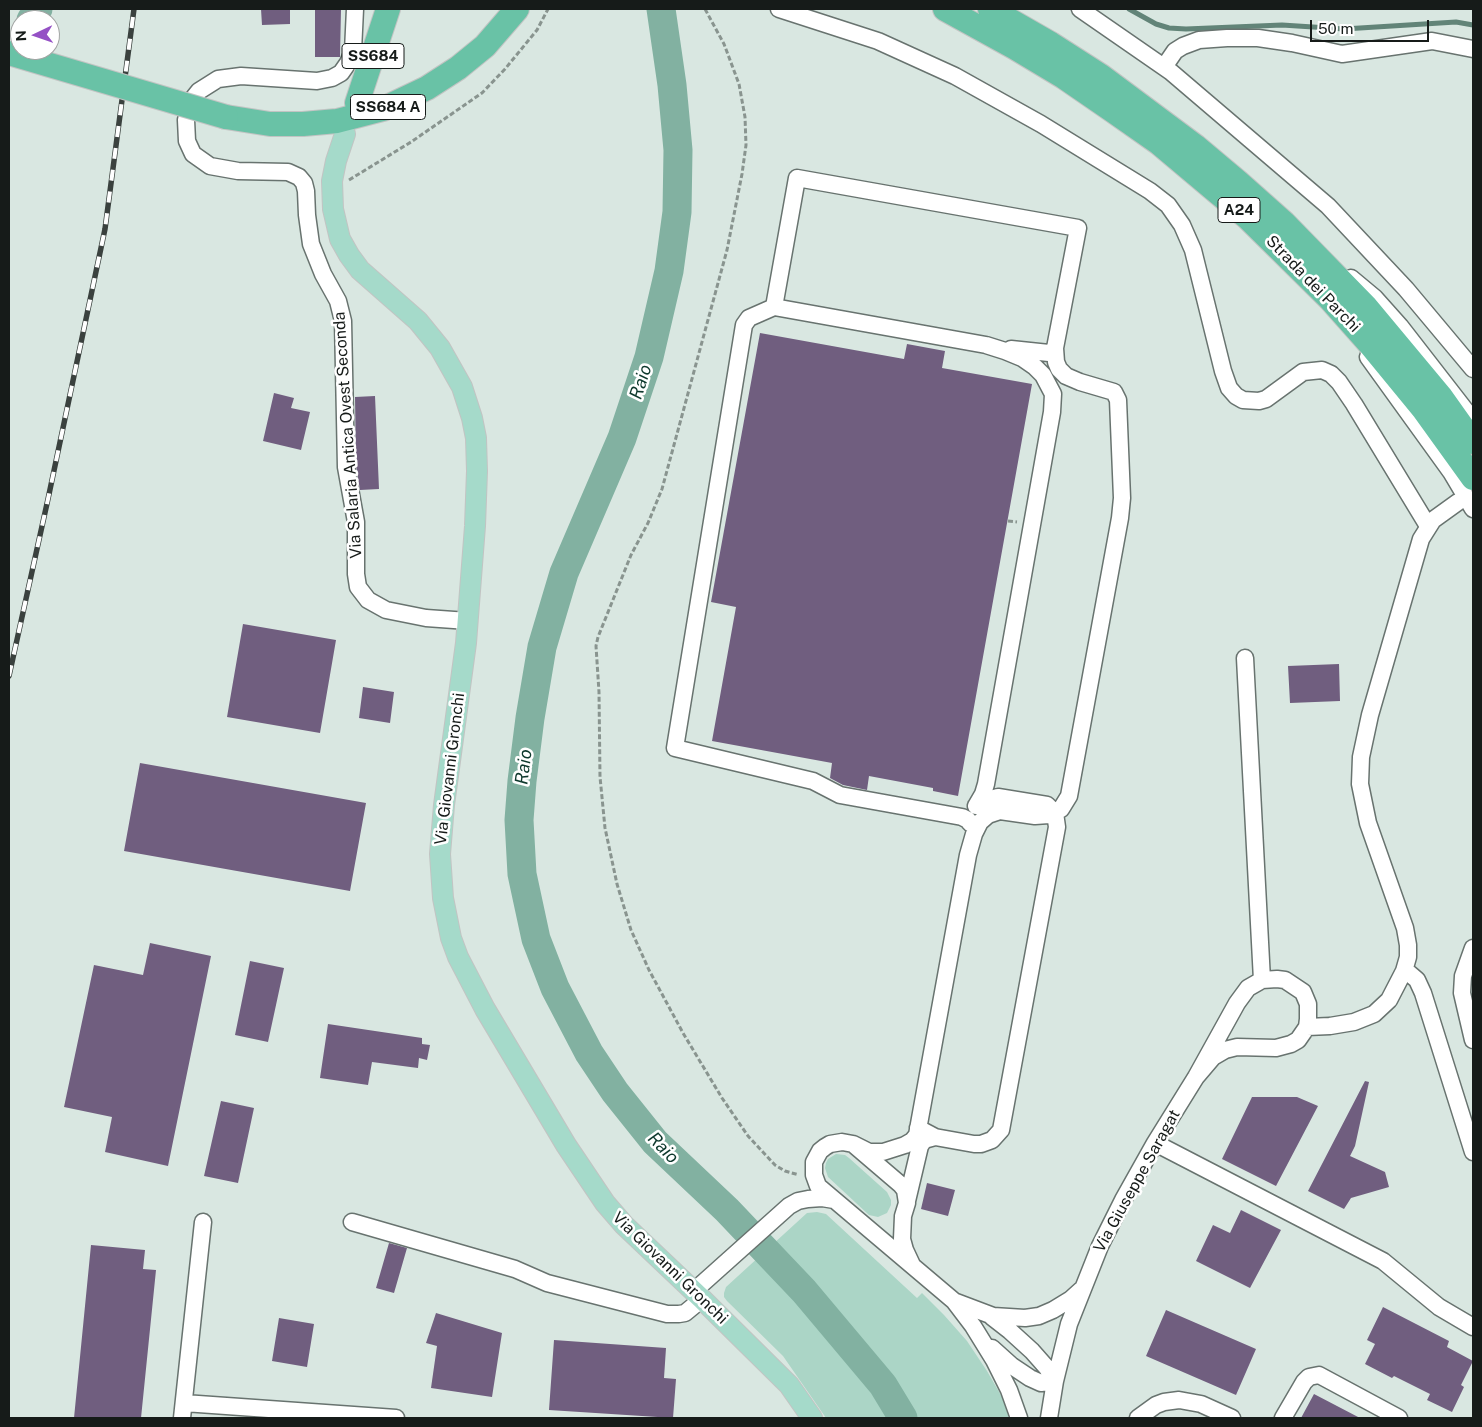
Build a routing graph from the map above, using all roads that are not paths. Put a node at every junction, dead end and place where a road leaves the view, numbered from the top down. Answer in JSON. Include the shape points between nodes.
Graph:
{"nodes":[{"id":1,"x":355,"y":9,"type":"edge"},
{"id":2,"x":388,"y":9,"type":"edge"},
{"id":3,"x":517,"y":9,"type":"edge"},
{"id":4,"x":779,"y":9,"type":"edge"},
{"id":5,"x":945,"y":9,"type":"edge"},
{"id":6,"x":990,"y":9,"type":"edge"},
{"id":7,"x":1080,"y":9,"type":"edge"},
{"id":8,"x":1473,"y":49,"type":"edge"},
{"id":9,"x":9,"y":53,"type":"edge"},
{"id":10,"x":1164,"y":67,"type":"junction"},
{"id":11,"x":357,"y":103,"type":"dead end"},
{"id":12,"x":344,"y":134,"type":"dead end"},
{"id":13,"x":1284,"y":222,"type":"junction"},
{"id":14,"x":1330,"y":299,"type":"junction"},
{"id":15,"x":774,"y":307,"type":"junction"},
{"id":16,"x":986,"y":345,"type":"junction"},
{"id":17,"x":1056,"y":348,"type":"junction"},
{"id":18,"x":1473,"y":369,"type":"edge"},
{"id":19,"x":1099,"y":387,"type":"junction"},
{"id":20,"x":1053,"y":400,"type":"junction"},
{"id":21,"x":1473,"y":420,"type":"edge"},
{"id":22,"x":1473,"y":442,"type":"edge"},
{"id":23,"x":1473,"y":478,"type":"edge"},
{"id":24,"x":1458,"y":502,"type":"dead end"},
{"id":25,"x":1473,"y":509,"type":"edge"},
{"id":26,"x":1428,"y":526,"type":"junction"},
{"id":27,"x":468,"y":620,"type":"junction"},
{"id":28,"x":1244,"y":658,"type":"dead end"},
{"id":29,"x":976,"y":806,"type":"junction"},
{"id":30,"x":1059,"y":815,"type":"junction"},
{"id":31,"x":970,"y":823,"type":"junction"},
{"id":32,"x":968,"y":855,"type":"junction"},
{"id":33,"x":1473,"y":948,"type":"edge"},
{"id":34,"x":1404,"y":971,"type":"junction"},
{"id":35,"x":1262,"y":980,"type":"junction"},
{"id":36,"x":1307,"y":1027,"type":"junction"},
{"id":37,"x":1473,"y":1040,"type":"edge"},
{"id":38,"x":1196,"y":1077,"type":"junction"},
{"id":39,"x":918,"y":1128,"type":"junction"},
{"id":40,"x":935,"y":1137,"type":"junction"},
{"id":41,"x":1156,"y":1143,"type":"junction"},
{"id":42,"x":853,"y":1144,"type":"junction"},
{"id":43,"x":919,"y":1149,"type":"junction"},
{"id":44,"x":1473,"y":1152,"type":"edge"},
{"id":45,"x":811,"y":1173,"type":"junction"},
{"id":46,"x":834,"y":1200,"type":"junction"},
{"id":47,"x":789,"y":1206,"type":"junction"},
{"id":48,"x":905,"y":1210,"type":"junction"},
{"id":49,"x":203,"y":1222,"type":"dead end"},
{"id":50,"x":352,"y":1222,"type":"dead end"},
{"id":51,"x":866,"y":1228,"type":"junction"},
{"id":52,"x":912,"y":1265,"type":"junction"},
{"id":53,"x":1082,"y":1288,"type":"junction"},
{"id":54,"x":698,"y":1295,"type":"junction"},
{"id":55,"x":978,"y":1319,"type":"junction"},
{"id":56,"x":1473,"y":1327,"type":"edge"},
{"id":57,"x":1055,"y":1381,"type":"junction"},
{"id":58,"x":183,"y":1410,"type":"edge"},
{"id":59,"x":396,"y":1418,"type":"edge"},
{"id":60,"x":812,"y":1418,"type":"edge"},
{"id":61,"x":1019,"y":1418,"type":"edge"},
{"id":62,"x":1049,"y":1418,"type":"edge"},
{"id":63,"x":1138,"y":1418,"type":"edge"},
{"id":64,"x":1232,"y":1418,"type":"edge"},
{"id":65,"x":1283,"y":1418,"type":"edge"},
{"id":66,"x":1399,"y":1418,"type":"edge"}],
"edges":[{"from":1,"to":27,"type":"street","name":"Via Salaria Antica Ovest Seconda","via":[[353,50],[341,73],[317,81],[248,76],[218,80],[203,88],[191,102],[186,120],[187,141],[193,154],[210,166],[238,171],[288,172],[304,183],[311,244],[338,301],[343,321],[346,468],[356,522],[358,587],[368,600],[386,610],[426,618]]},
{"from":2,"to":11,"type":"highway","number":"SS684"},
{"from":3,"to":9,"type":"highway","number":"SS684 A","bridge":true,"via":[[466,62],[428,88],[383,109],[337,121],[303,124],[270,124],[226,117]]},
{"from":4,"to":26,"type":"street","via":[[878,41],[955,76],[1041,124],[1168,205],[1182,225],[1193,250],[1229,388],[1243,400],[1259,401],[1304,372],[1322,370],[1331,374],[1359,412]]},
{"from":5,"to":14,"type":"highway","name":"Strada dei Parchi","number":"A24","via":[[1064,77],[1159,143],[1247,217]]},
{"from":6,"to":13,"type":"highway","name":"Strada dei Parchi","number":"A24","via":[[1101,76],[1149,110]]},
{"from":7,"to":10,"type":"street"},
{"from":8,"to":10,"type":"street","via":[[1432,41],[1342,54],[1267,39],[1227,38],[1199,40],[1183,46]]},
{"from":10,"to":18,"type":"street","via":[[1328,206],[1406,289]]},
{"from":12,"to":27,"type":"main road","name":"Via Giovanni Gronchi","via":[[334,166],[332,191],[334,220],[340,239],[367,278],[409,312],[433,338],[458,378],[470,408],[476,438],[477,471]]},
{"from":13,"to":21,"type":"street","via":[[1375,298],[1421,351]]},
{"from":13,"to":22,"type":"highway","name":"Strada dei Parchi","number":"A24","via":[[1366,306]]},
{"from":14,"to":23,"type":"highway","name":"Strada dei Parchi","number":"A24","via":[[1424,410]]},
{"from":14,"to":25,"type":"street","via":[[1380,376],[1446,464]]},
{"from":15,"to":16,"type":"street"},
{"from":15,"to":17,"type":"street","via":[[797,178],[1078,228]]},
{"from":15,"to":31,"type":"street","via":[[749,318],[744,325],[675,748],[813,781],[837,794],[962,817]]},
{"from":16,"to":17,"type":"street","via":[[1049,353]]},
{"from":16,"to":20,"type":"street","via":[[1022,358],[1035,367],[1050,387]]},
{"from":17,"to":19,"type":"street","via":[[1056,362],[1062,373],[1073,380]]},
{"from":19,"to":20,"type":"street","via":[[1062,391]]},
{"from":19,"to":30,"type":"street","via":[[1114,392],[1118,400],[1122,498],[1072,788]]},
{"from":20,"to":29,"type":"street","via":[[986,784]]},
{"from":24,"to":26,"type":"street"},
{"from":26,"to":34,"type":"street","via":[[1416,552],[1361,757],[1360,784],[1368,823],[1405,928],[1408,957]]},
{"from":27,"to":54,"type":"main road","name":"Via Giovanni Gronchi","via":[[441,832],[443,898],[451,938],[485,1009],[587,1178],[624,1225]]},
{"from":28,"to":35,"type":"street"},
{"from":29,"to":30,"type":"street","via":[[990,798],[1010,798],[1047,805]]},
{"from":29,"to":31,"type":"street"},
{"from":30,"to":32,"type":"street","via":[[994,812],[980,822]]},
{"from":30,"to":40,"type":"street","via":[[1000,1130],[992,1140],[981,1144]]},
{"from":31,"to":32,"type":"street"},
{"from":32,"to":39,"type":"street"},
{"from":33,"to":37,"type":"street","via":[[1463,976],[1462,993]]},
{"from":34,"to":36,"type":"street","via":[[1389,1000],[1374,1014],[1354,1022]]},
{"from":34,"to":44,"type":"street","via":[[1417,980],[1423,993]]},
{"from":35,"to":36,"type":"street","via":[[1285,980],[1302,992],[1309,1011]]},
{"from":35,"to":38,"type":"street","name":"Via Giuseppe Saragat","via":[[1242,995]]},
{"from":36,"to":38,"type":"street","name":"Via Giuseppe Saragat","via":[[1298,1040],[1284,1046],[1224,1050]]},
{"from":38,"to":41,"type":"street","name":"Via Giuseppe Saragat"},
{"from":39,"to":40,"type":"street"},
{"from":39,"to":42,"type":"street","via":[[912,1140],[890,1150],[873,1152]]},
{"from":39,"to":43,"type":"street"},
{"from":40,"to":43,"type":"street","via":[[924,1140]]},
{"from":41,"to":53,"type":"street","name":"Via Giuseppe Saragat","via":[[1123,1200]]},
{"from":41,"to":56,"type":"street","via":[[1383,1261],[1439,1308]]},
{"from":42,"to":45,"type":"street","via":[[842,1142],[825,1147],[817,1156]]},
{"from":42,"to":48,"type":"street","via":[[905,1190]]},
{"from":43,"to":48,"type":"street"},
{"from":45,"to":46,"type":"street","via":[[818,1186]]},
{"from":45,"to":47,"type":"street"},
{"from":46,"to":47,"type":"street","via":[[808,1199]]},
{"from":46,"to":51,"type":"street"},
{"from":47,"to":54,"type":"street","via":[[718,1270]]},
{"from":48,"to":51,"type":"street","via":[[894,1224],[884,1230]]},
{"from":48,"to":52,"type":"street","via":[[902,1239]]},
{"from":49,"to":58,"type":"street"},
{"from":50,"to":54,"type":"street","via":[[515,1269],[547,1282],[667,1314],[685,1313]]},
{"from":51,"to":52,"type":"street"},
{"from":52,"to":55,"type":"street"},
{"from":53,"to":55,"type":"street","name":"Via Giuseppe Saragat","via":[[1064,1303],[1039,1316]]},
{"from":53,"to":57,"type":"street","name":"Via Giuseppe Saragat"},
{"from":54,"to":60,"type":"main road","name":"Via Giovanni Gronchi","via":[[788,1385]]},
{"from":55,"to":57,"type":"street","via":[[1000,1322],[1044,1365]]},
{"from":55,"to":57,"type":"street","via":[[997,1352],[1024,1375],[1041,1383]]},
{"from":55,"to":61,"type":"street"},
{"from":57,"to":62,"type":"street","name":"Via Giuseppe Saragat"},
{"from":58,"to":59,"type":"street"},
{"from":63,"to":64,"type":"street","via":[[1156,1405],[1179,1400],[1201,1404]]},
{"from":65,"to":66,"type":"street","via":[[1304,1382],[1319,1375]]}]}
